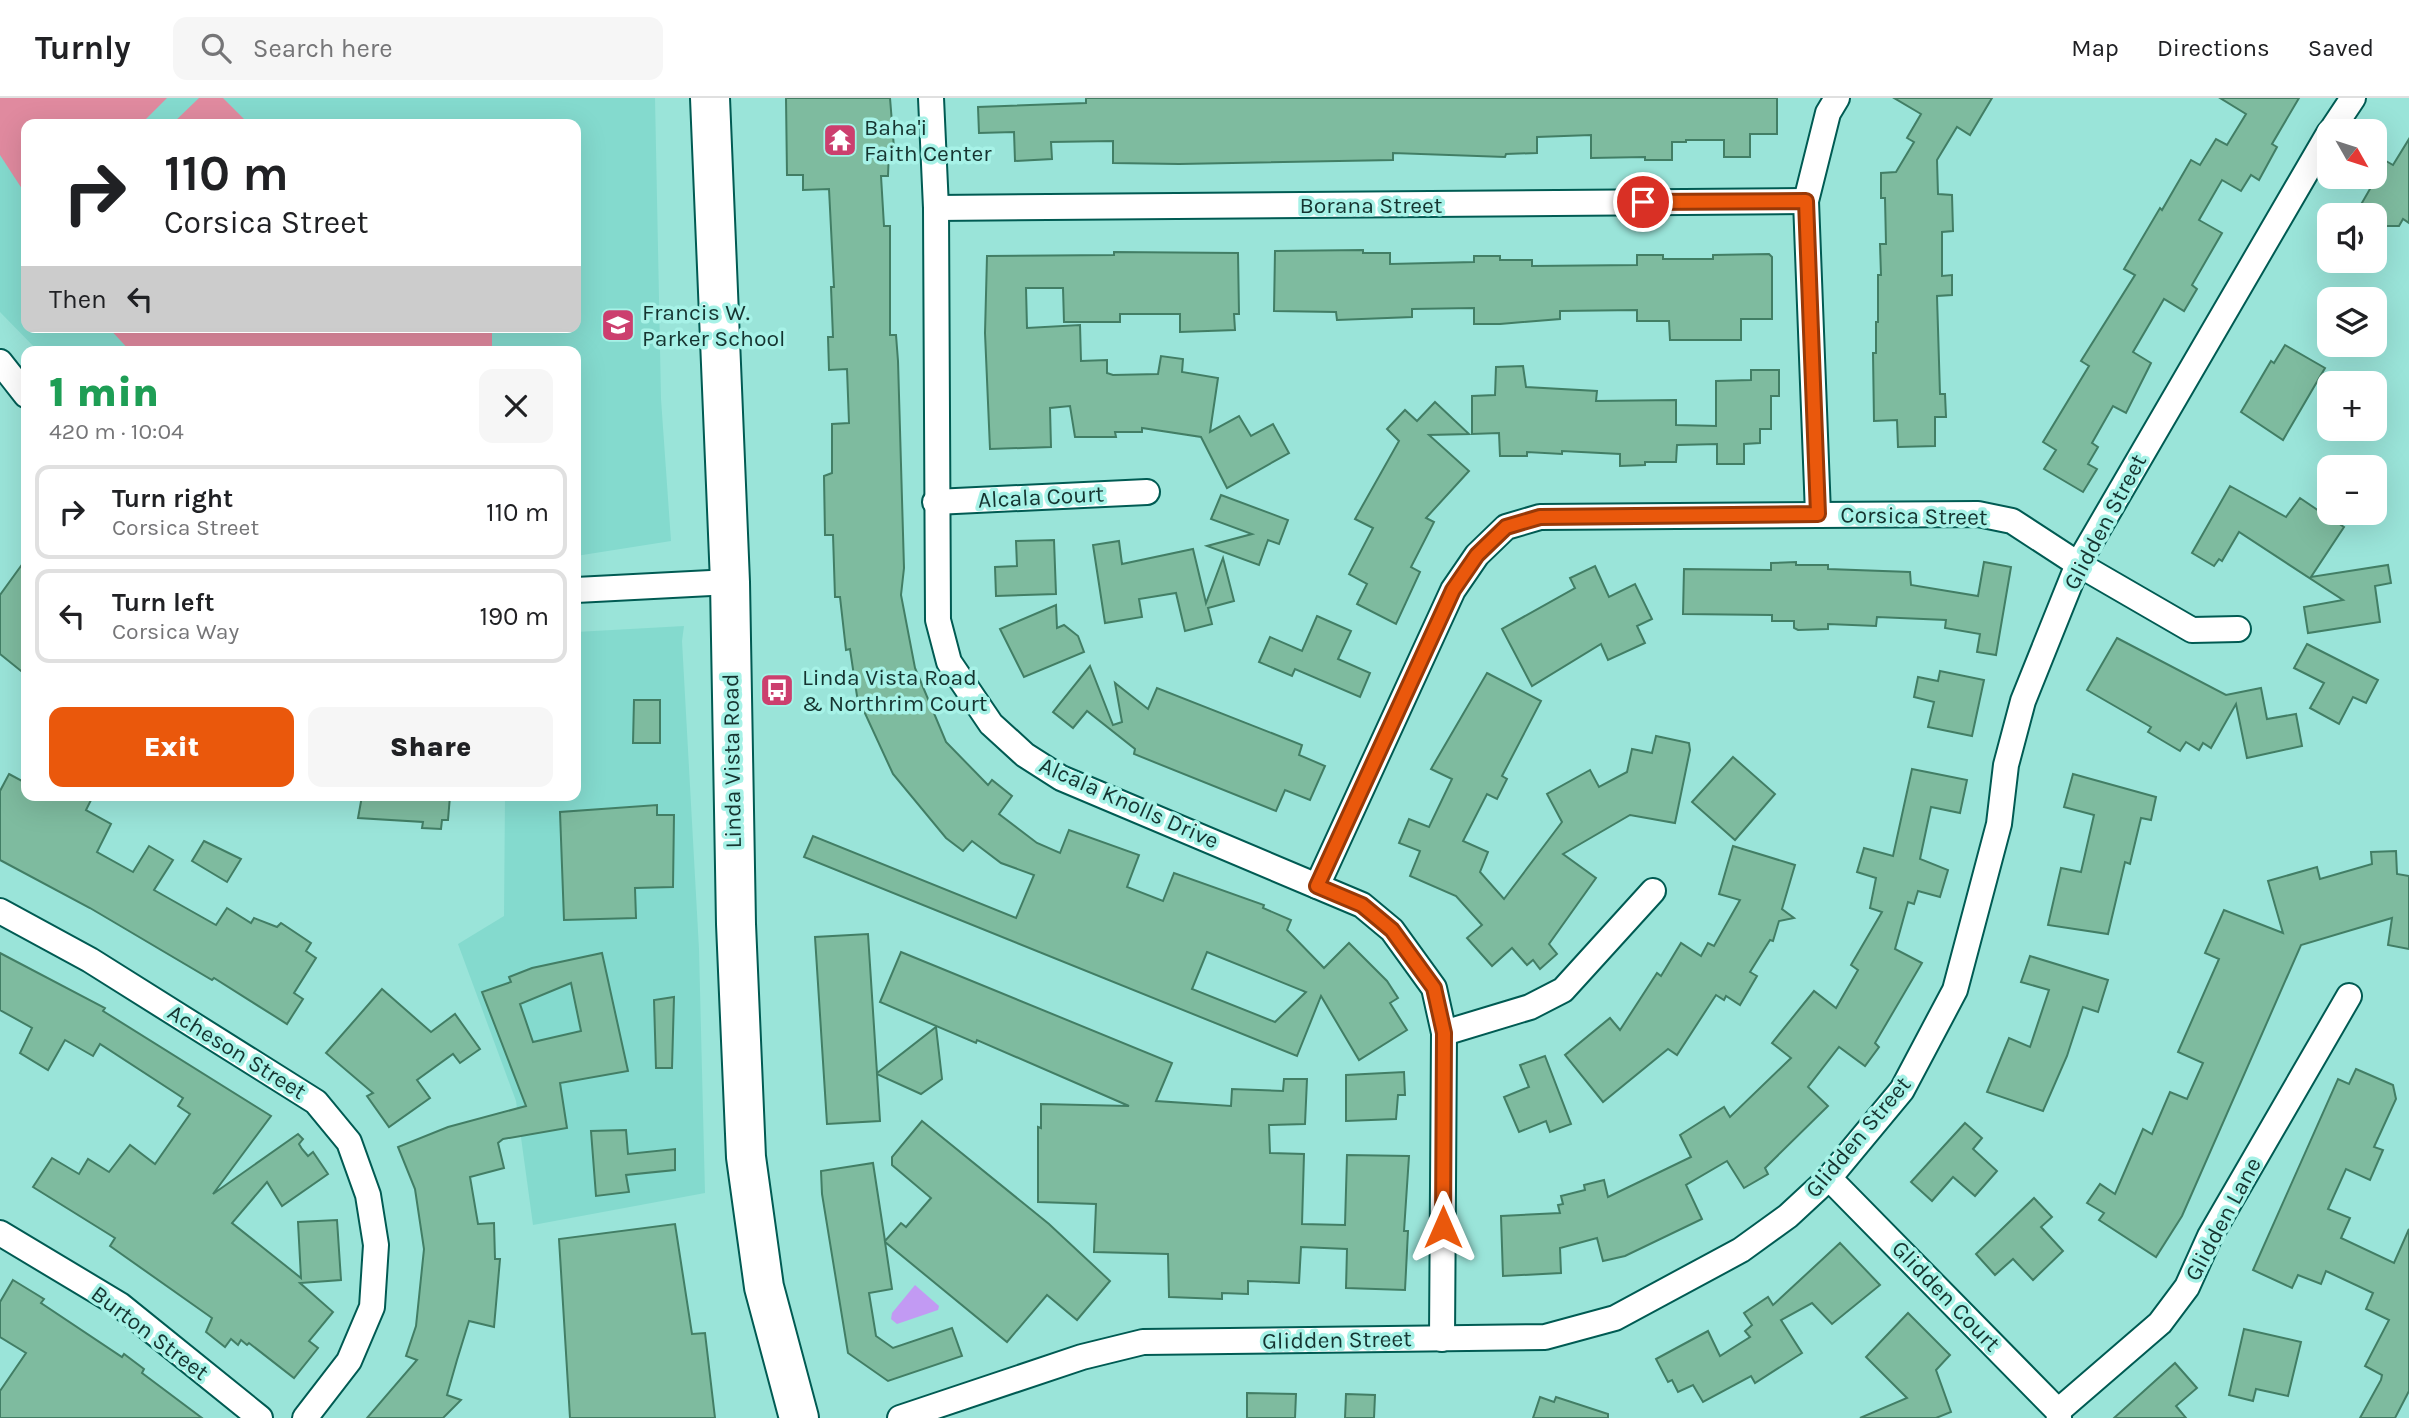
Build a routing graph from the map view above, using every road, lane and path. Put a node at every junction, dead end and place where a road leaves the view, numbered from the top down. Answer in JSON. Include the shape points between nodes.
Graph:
{"nodes":[{"id":1,"x":710,"y":98,"type":"edge"},
{"id":2,"x":931,"y":98,"type":"edge"},
{"id":3,"x":1837,"y":98,"type":"edge"},
{"id":4,"x":2353,"y":98,"type":"edge"},
{"id":5,"x":2339,"y":119,"type":"edge"},
{"id":6,"x":2317,"y":154,"type":"edge"},
{"id":7,"x":1806,"y":201,"type":"junction"},
{"id":8,"x":936,"y":208,"type":"junction"},
{"id":9,"x":0,"y":362,"type":"edge"},
{"id":10,"x":21,"y":389,"type":"edge"},
{"id":11,"x":1147,"y":492,"type":"dead end"},
{"id":12,"x":935,"y":502,"type":"junction"},
{"id":13,"x":1818,"y":514,"type":"junction"},
{"id":14,"x":2078,"y":564,"type":"junction"},
{"id":15,"x":730,"y":582,"type":"junction"},
{"id":16,"x":581,"y":590,"type":"edge"},
{"id":17,"x":2238,"y":629,"type":"dead end"},
{"id":18,"x":1317,"y":886,"type":"junction"},
{"id":19,"x":1653,"y":891,"type":"dead end"},
{"id":20,"x":0,"y":911,"type":"edge"},
{"id":21,"x":2349,"y":996,"type":"dead end"},
{"id":22,"x":1444,"y":1033,"type":"junction"},
{"id":23,"x":1829,"y":1178,"type":"junction"},
{"id":24,"x":0,"y":1233,"type":"edge"},
{"id":25,"x":1442,"y":1339,"type":"junction"},
{"id":26,"x":2058,"y":1415,"type":"edge"},
{"id":27,"x":260,"y":1418,"type":"edge"},
{"id":28,"x":306,"y":1418,"type":"edge"},
{"id":29,"x":799,"y":1418,"type":"edge"},
{"id":30,"x":900,"y":1418,"type":"edge"}],
"edges":[{"from":1,"to":15,"type":"main road","name":"Linda Vista Road"},
{"from":2,"to":8,"type":"street","name":"Alcala Knolls Drive"},
{"from":3,"to":7,"type":"street","via":[[1828,113]]},
{"from":4,"to":5,"type":"street","name":"Glidden Street"},
{"from":6,"to":14,"type":"street","name":"Glidden Street"},
{"from":7,"to":8,"type":"street","name":"Borana Street"},
{"from":7,"to":13,"type":"street"},
{"from":8,"to":12,"type":"street","name":"Alcala Knolls Drive"},
{"from":9,"to":10,"type":"street"},
{"from":11,"to":12,"type":"street","name":"Alcala Court"},
{"from":12,"to":18,"type":"street","name":"Alcala Knolls Drive","via":[[938,620],[949,663],[991,724],[1025,755],[1061,778]]},
{"from":13,"to":14,"type":"street","name":"Corsica Street","via":[[1978,514],[2012,521]]},
{"from":13,"to":18,"type":"street","name":"Corsica Street","via":[[1540,517],[1506,527],[1477,555],[1453,590]]},
{"from":14,"to":17,"type":"street","name":"Corsica Street","via":[[2192,630]]},
{"from":14,"to":23,"type":"street","name":"Glidden Street","via":[[2023,701],[2006,765],[1999,824],[1955,990],[1902,1090]]},
{"from":15,"to":16,"type":"street"},
{"from":15,"to":29,"type":"main road","name":"Linda Vista Road","via":[[734,876],[746,1157],[764,1287]]},
{"from":18,"to":22,"type":"street","name":"Alcala Knolls Drive","via":[[1362,905],[1392,930],[1434,988]]},
{"from":19,"to":22,"type":"street","via":[[1563,990],[1530,1007]]},
{"from":20,"to":28,"type":"street","name":"Acheson Street","via":[[90,960],[316,1102],[349,1142],[368,1195],[374,1233],[372,1307],[349,1360]]},
{"from":21,"to":26,"type":"street","name":"Glidden Lane","via":[[2210,1236],[2187,1287],[2160,1323]]},
{"from":22,"to":25,"type":"street","name":"Alcala Knolls Drive"},
{"from":23,"to":25,"type":"street","name":"Glidden Street","via":[[1741,1250],[1615,1318],[1545,1337]]},
{"from":23,"to":26,"type":"street","name":"Glidden Court"},
{"from":24,"to":27,"type":"street","name":"Burton Street","via":[[120,1304]]},
{"from":25,"to":30,"type":"street","name":"Glidden Street","via":[[1143,1342],[1082,1357]]}]}
